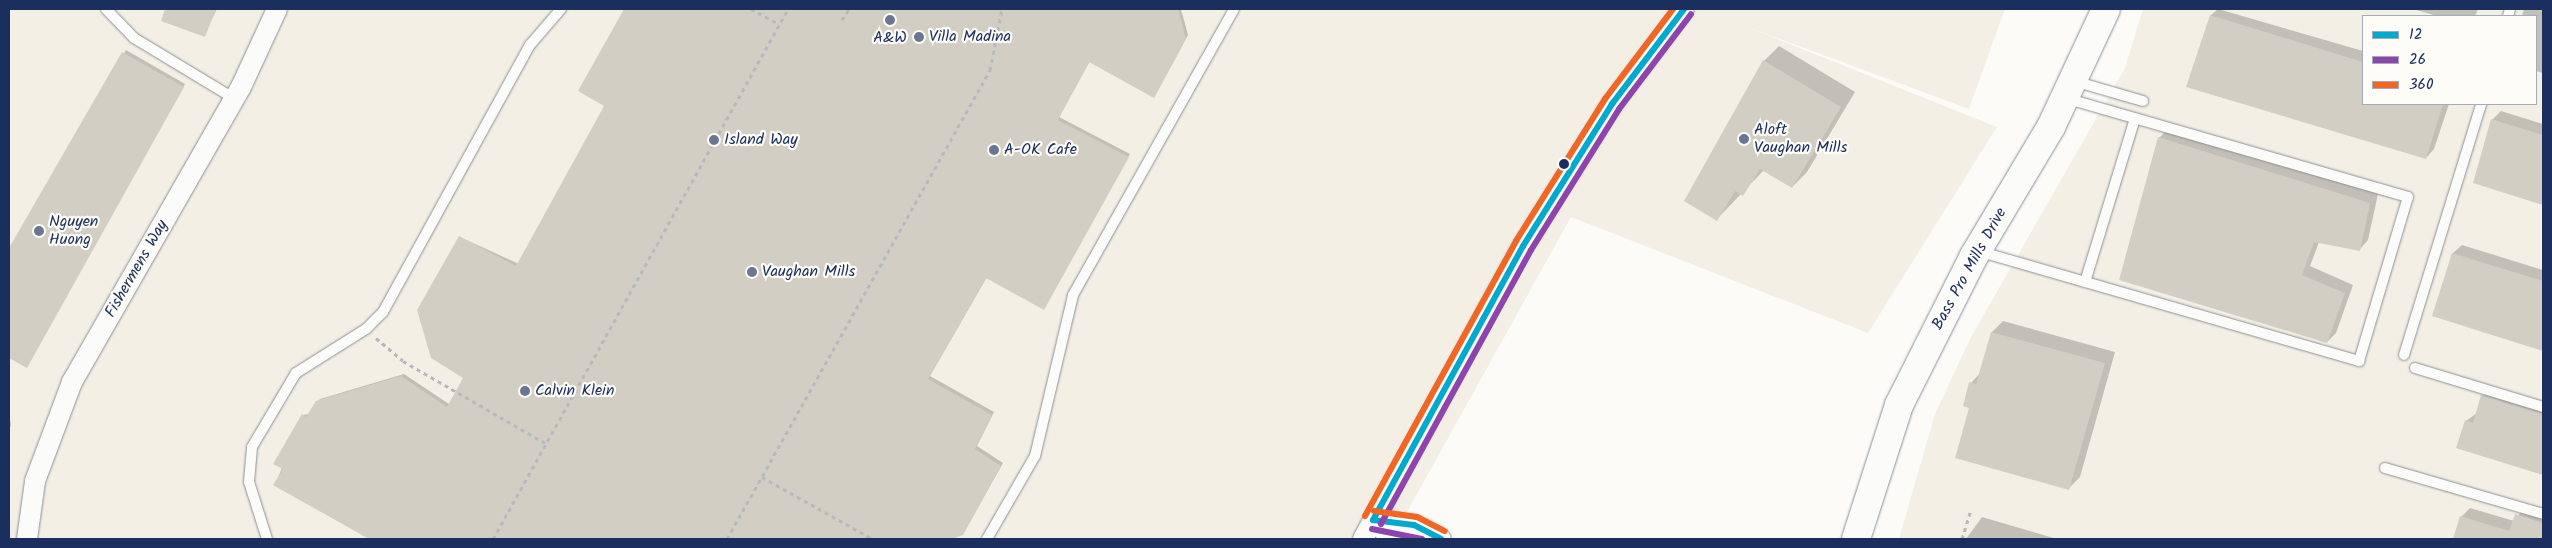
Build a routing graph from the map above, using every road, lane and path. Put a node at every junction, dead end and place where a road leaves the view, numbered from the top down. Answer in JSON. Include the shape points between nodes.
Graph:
{"nodes":[{"id":1,"x":106,"y":9,"type":"edge"},
{"id":2,"x":277,"y":9,"type":"edge"},
{"id":3,"x":561,"y":9,"type":"edge"},
{"id":4,"x":751,"y":9,"type":"edge"},
{"id":5,"x":788,"y":9,"type":"edge"},
{"id":6,"x":849,"y":9,"type":"edge"},
{"id":7,"x":1001,"y":9,"type":"edge"},
{"id":8,"x":1234,"y":9,"type":"edge"},
{"id":9,"x":1684,"y":9,"type":"edge"},
{"id":10,"x":2106,"y":9,"type":"edge"},
{"id":11,"x":842,"y":20,"type":"dead end"},
{"id":12,"x":779,"y":24,"type":"junction"},
{"id":13,"x":2070,"y":89,"type":"junction"},
{"id":14,"x":235,"y":98,"type":"junction"},
{"id":15,"x":2143,"y":101,"type":"dead end"},
{"id":16,"x":2481,"y":105,"type":"edge"},
{"id":17,"x":2134,"y":118,"type":"junction"},
{"id":18,"x":1977,"y":251,"type":"junction"},
{"id":19,"x":2085,"y":282,"type":"junction"},
{"id":20,"x":366,"y":329,"type":"junction"},
{"id":21,"x":2404,"y":355,"type":"dead end"},
{"id":22,"x":2415,"y":368,"type":"dead end"},
{"id":23,"x":2543,"y":407,"type":"edge"},
{"id":24,"x":545,"y":442,"type":"junction"},
{"id":25,"x":2385,"y":468,"type":"dead end"},
{"id":26,"x":762,"y":477,"type":"junction"},
{"id":27,"x":1971,"y":510,"type":"dead end"},
{"id":28,"x":2543,"y":514,"type":"edge"},
{"id":29,"x":1374,"y":520,"type":"junction"},
{"id":30,"x":27,"y":539,"type":"edge"},
{"id":31,"x":267,"y":539,"type":"edge"},
{"id":32,"x":493,"y":539,"type":"edge"},
{"id":33,"x":728,"y":539,"type":"edge"},
{"id":34,"x":873,"y":539,"type":"edge"},
{"id":35,"x":987,"y":539,"type":"edge"},
{"id":36,"x":1363,"y":539,"type":"edge"},
{"id":37,"x":1392,"y":539,"type":"edge"},
{"id":38,"x":1441,"y":539,"type":"edge"},
{"id":39,"x":1856,"y":539,"type":"edge"},
{"id":40,"x":1962,"y":539,"type":"edge"}],
"edges":[{"from":1,"to":14,"type":"lane","via":[[134,38]]},
{"from":2,"to":14,"type":"street","name":"Fishermens Way"},
{"from":3,"to":20,"type":"lane","via":[[530,45],[391,298]]},
{"from":4,"to":12,"type":"path"},
{"from":5,"to":12,"type":"path"},
{"from":6,"to":11,"type":"path"},
{"from":7,"to":26,"type":"path","via":[[990,70]]},
{"from":8,"to":35,"type":"lane","via":[[1073,295],[1036,456]]},
{"from":9,"to":29,"type":"street","via":[[1612,104],[1522,246]]},
{"from":10,"to":13,"type":"street","name":"Bass Pro Mills Drive"},
{"from":12,"to":24,"type":"path"},
{"from":13,"to":15,"type":"lane"},
{"from":13,"to":17,"type":"lane"},
{"from":13,"to":18,"type":"street","name":"Bass Pro Mills Drive"},
{"from":14,"to":30,"type":"street","name":"Fishermens Way","via":[[72,382],[35,481]]},
{"from":16,"to":21,"type":"lane"},
{"from":17,"to":19,"type":"lane"},
{"from":17,"to":19,"type":"lane","via":[[2408,197],[2359,362]]},
{"from":18,"to":19,"type":"lane"},
{"from":18,"to":39,"type":"street","name":"Bass Pro Mills Drive","via":[[1899,405]]},
{"from":20,"to":24,"type":"path","via":[[403,361]]},
{"from":20,"to":31,"type":"lane","via":[[296,373],[252,446],[249,482]]},
{"from":22,"to":23,"type":"lane"},
{"from":24,"to":32,"type":"path"},
{"from":25,"to":28,"type":"lane"},
{"from":26,"to":33,"type":"path"},
{"from":26,"to":34,"type":"path"},
{"from":27,"to":40,"type":"path"},
{"from":29,"to":36,"type":"street"},
{"from":29,"to":37,"type":"street"},
{"from":29,"to":38,"type":"street","via":[[1414,525]]}]}
